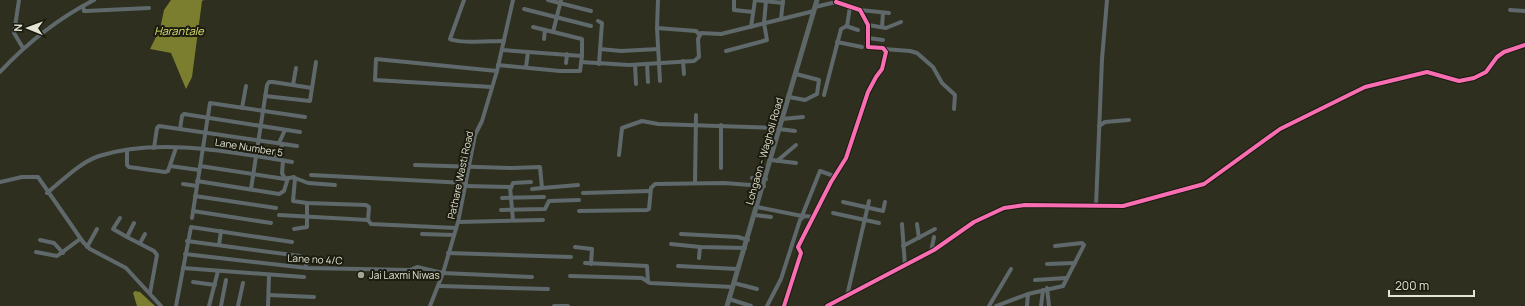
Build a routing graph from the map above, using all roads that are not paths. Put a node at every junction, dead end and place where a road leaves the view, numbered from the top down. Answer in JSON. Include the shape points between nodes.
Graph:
{"nodes":[{"id":1,"x":19,"y":0,"type":"edge"},
{"id":2,"x":94,"y":0,"type":"edge"},
{"id":3,"x":464,"y":0,"type":"edge"},
{"id":4,"x":513,"y":0,"type":"edge"},
{"id":5,"x":548,"y":0,"type":"edge"},
{"id":6,"x":658,"y":0,"type":"edge"},
{"id":7,"x":734,"y":0,"type":"edge"},
{"id":8,"x":755,"y":0,"type":"edge"},
{"id":9,"x":817,"y":0,"type":"edge"},
{"id":10,"x":1107,"y":0,"type":"edge"},
{"id":11,"x":766,"y":1,"type":"junction"},
{"id":12,"x":836,"y":1,"type":"edge"},
{"id":13,"x":561,"y":2,"type":"edge"},
{"id":14,"x":783,"y":2,"type":"edge"},
{"id":15,"x":83,"y":6,"type":"junction"},
{"id":16,"x":850,"y":7,"type":"junction"},
{"id":17,"x":149,"y":8,"type":"dead end"},
{"id":18,"x":524,"y":9,"type":"dead end"},
{"id":19,"x":814,"y":9,"type":"junction"},
{"id":20,"x":860,"y":10,"type":"junction"},
{"id":21,"x":1510,"y":10,"type":"dead end"},
{"id":22,"x":592,"y":11,"type":"dead end"},
{"id":23,"x":1525,"y":11,"type":"edge"},
{"id":24,"x":753,"y":12,"type":"junction"},
{"id":25,"x":883,"y":12,"type":"junction"},
{"id":26,"x":889,"y":13,"type":"dead end"},
{"id":27,"x":558,"y":17,"type":"junction"},
{"id":28,"x":782,"y":19,"type":"junction"},
{"id":29,"x":598,"y":21,"type":"dead end"},
{"id":30,"x":902,"y":22,"type":"dead end"},
{"id":31,"x":764,"y":24,"type":"junction"},
{"id":32,"x":868,"y":24,"type":"junction"},
{"id":33,"x":591,"y":26,"type":"dead end"},
{"id":34,"x":846,"y":26,"type":"junction"},
{"id":35,"x":533,"y":27,"type":"dead end"},
{"id":36,"x":751,"y":27,"type":"junction"},
{"id":37,"x":882,"y":27,"type":"junction"},
{"id":38,"x":657,"y":28,"type":"junction"},
{"id":39,"x":545,"y":30,"type":"junction"},
{"id":40,"x":858,"y":30,"type":"dead end"},
{"id":41,"x":553,"y":32,"type":"junction"},
{"id":42,"x":699,"y":34,"type":"junction"},
{"id":43,"x":868,"y":38,"type":"junction"},
{"id":44,"x":544,"y":39,"type":"dead end"},
{"id":45,"x":883,"y":40,"type":"dead end"},
{"id":46,"x":504,"y":41,"type":"junction"},
{"id":47,"x":837,"y":42,"type":"junction"},
{"id":48,"x":1525,"y":45,"type":"edge"},
{"id":49,"x":862,"y":47,"type":"dead end"},
{"id":50,"x":23,"y":48,"type":"junction"},
{"id":51,"x":600,"y":49,"type":"junction"},
{"id":52,"x":658,"y":49,"type":"junction"},
{"id":53,"x":884,"y":49,"type":"junction"},
{"id":54,"x":502,"y":50,"type":"junction"},
{"id":55,"x":726,"y":51,"type":"dead end"},
{"id":56,"x":528,"y":52,"type":"junction"},
{"id":57,"x":567,"y":54,"type":"junction"},
{"id":58,"x":582,"y":56,"type":"junction"},
{"id":59,"x":683,"y":61,"type":"junction"},
{"id":60,"x":316,"y":62,"type":"dead end"},
{"id":61,"x":581,"y":62,"type":"junction"},
{"id":62,"x":566,"y":63,"type":"dead end"},
{"id":63,"x":659,"y":63,"type":"junction"},
{"id":64,"x":599,"y":64,"type":"junction"},
{"id":65,"x":647,"y":64,"type":"junction"},
{"id":66,"x":498,"y":65,"type":"junction"},
{"id":67,"x":635,"y":65,"type":"junction"},
{"id":68,"x":526,"y":67,"type":"junction"},
{"id":69,"x":296,"y":68,"type":"dead end"},
{"id":70,"x":497,"y":71,"type":"junction"},
{"id":71,"x":0,"y":72,"type":"edge"},
{"id":72,"x":684,"y":74,"type":"dead end"},
{"id":73,"x":796,"y":74,"type":"junction"},
{"id":74,"x":660,"y":81,"type":"dead end"},
{"id":75,"x":648,"y":82,"type":"dead end"},
{"id":76,"x":636,"y":84,"type":"dead end"},
{"id":77,"x":294,"y":85,"type":"junction"},
{"id":78,"x":246,"y":86,"type":"dead end"},
{"id":79,"x":492,"y":87,"type":"junction"},
{"id":80,"x":312,"y":88,"type":"junction"},
{"id":81,"x":824,"y":95,"type":"dead end"},
{"id":82,"x":265,"y":96,"type":"junction"},
{"id":83,"x":789,"y":97,"type":"junction"},
{"id":84,"x":242,"y":108,"type":"junction"},
{"id":85,"x":954,"y":109,"type":"dead end"},
{"id":86,"x":262,"y":111,"type":"junction"},
{"id":87,"x":696,"y":115,"type":"dead end"},
{"id":88,"x":305,"y":117,"type":"dead end"},
{"id":89,"x":803,"y":117,"type":"dead end"},
{"id":90,"x":208,"y":118,"type":"junction"},
{"id":91,"x":782,"y":119,"type":"junction"},
{"id":92,"x":1129,"y":120,"type":"dead end"},
{"id":93,"x":696,"y":124,"type":"junction"},
{"id":94,"x":721,"y":125,"type":"junction"},
{"id":95,"x":260,"y":126,"type":"junction"},
{"id":96,"x":1099,"y":126,"type":"junction"},
{"id":97,"x":779,"y":128,"type":"junction"},
{"id":98,"x":180,"y":129,"type":"junction"},
{"id":99,"x":285,"y":130,"type":"junction"},
{"id":100,"x":796,"y":131,"type":"dead end"},
{"id":101,"x":300,"y":132,"type":"dead end"},
{"id":102,"x":205,"y":133,"type":"junction"},
{"id":103,"x":258,"y":140,"type":"junction"},
{"id":104,"x":281,"y":144,"type":"junction"},
{"id":105,"x":796,"y":145,"type":"dead end"},
{"id":106,"x":297,"y":146,"type":"dead end"},
{"id":107,"x":154,"y":148,"type":"junction"},
{"id":108,"x":176,"y":148,"type":"junction"},
{"id":109,"x":203,"y":148,"type":"junction"},
{"id":110,"x":127,"y":150,"type":"junction"},
{"id":111,"x":619,"y":155,"type":"dead end"},
{"id":112,"x":256,"y":156,"type":"junction"},
{"id":113,"x":274,"y":159,"type":"junction"},
{"id":114,"x":771,"y":160,"type":"junction"},
{"id":115,"x":283,"y":161,"type":"junction"},
{"id":116,"x":777,"y":161,"type":"junction"},
{"id":117,"x":292,"y":162,"type":"dead end"},
{"id":118,"x":796,"y":163,"type":"dead end"},
{"id":119,"x":416,"y":165,"type":"dead end"},
{"id":120,"x":170,"y":166,"type":"junction"},
{"id":121,"x":470,"y":166,"type":"junction"},
{"id":122,"x":200,"y":168,"type":"junction"},
{"id":123,"x":721,"y":168,"type":"dead end"},
{"id":124,"x":253,"y":174,"type":"junction"},
{"id":125,"x":311,"y":175,"type":"dead end"},
{"id":126,"x":834,"y":176,"type":"junction"},
{"id":127,"x":287,"y":178,"type":"junction"},
{"id":128,"x":295,"y":178,"type":"junction"},
{"id":129,"x":752,"y":178,"type":"dead end"},
{"id":130,"x":766,"y":179,"type":"junction"},
{"id":131,"x":0,"y":182,"type":"edge"},
{"id":132,"x":530,"y":182,"type":"dead end"},
{"id":133,"x":694,"y":183,"type":"junction"},
{"id":134,"x":183,"y":184,"type":"dead end"},
{"id":135,"x":197,"y":184,"type":"junction"},
{"id":136,"x":335,"y":185,"type":"dead end"},
{"id":137,"x":466,"y":185,"type":"junction"},
{"id":138,"x":578,"y":185,"type":"dead end"},
{"id":139,"x":764,"y":186,"type":"junction"},
{"id":140,"x":511,"y":188,"type":"junction"},
{"id":141,"x":542,"y":188,"type":"junction"},
{"id":142,"x":251,"y":189,"type":"junction"},
{"id":143,"x":532,"y":189,"type":"dead end"},
{"id":144,"x":650,"y":192,"type":"junction"},
{"id":145,"x":48,"y":193,"type":"junction"},
{"id":146,"x":583,"y":193,"type":"dead end"},
{"id":147,"x":195,"y":196,"type":"junction"},
{"id":148,"x":544,"y":197,"type":"dead end"},
{"id":149,"x":502,"y":198,"type":"dead end"},
{"id":150,"x":512,"y":198,"type":"junction"},
{"id":151,"x":579,"y":200,"type":"dead end"},
{"id":152,"x":868,"y":201,"type":"dead end"},
{"id":153,"x":843,"y":202,"type":"dead end"},
{"id":154,"x":885,"y":202,"type":"dead end"},
{"id":155,"x":307,"y":204,"type":"junction"},
{"id":156,"x":1096,"y":206,"type":"junction"},
{"id":157,"x":757,"y":207,"type":"junction"},
{"id":158,"x":867,"y":207,"type":"junction"},
{"id":159,"x":276,"y":208,"type":"dead end"},
{"id":160,"x":513,"y":209,"type":"junction"},
{"id":161,"x":501,"y":210,"type":"dead end"},
{"id":162,"x":193,"y":211,"type":"junction"},
{"id":163,"x":579,"y":211,"type":"dead end"},
{"id":164,"x":833,"y":213,"type":"dead end"},
{"id":165,"x":279,"y":215,"type":"dead end"},
{"id":166,"x":755,"y":215,"type":"junction"},
{"id":167,"x":802,"y":216,"type":"junction"},
{"id":168,"x":307,"y":217,"type":"junction"},
{"id":169,"x":771,"y":217,"type":"dead end"},
{"id":170,"x":814,"y":217,"type":"junction"},
{"id":171,"x":120,"y":218,"type":"dead end"},
{"id":172,"x":192,"y":218,"type":"dead end"},
{"id":173,"x":368,"y":220,"type":"junction"},
{"id":174,"x":513,"y":220,"type":"junction"},
{"id":175,"x":543,"y":220,"type":"dead end"},
{"id":176,"x":864,"y":220,"type":"junction"},
{"id":177,"x":458,"y":222,"type":"junction"},
{"id":178,"x":134,"y":223,"type":"dead end"},
{"id":179,"x":271,"y":223,"type":"dead end"},
{"id":180,"x":878,"y":223,"type":"dead end"},
{"id":181,"x":902,"y":224,"type":"dead end"},
{"id":182,"x":917,"y":224,"type":"dead end"},
{"id":183,"x":456,"y":228,"type":"junction"},
{"id":184,"x":935,"y":228,"type":"dead end"},
{"id":185,"x":97,"y":229,"type":"dead end"},
{"id":186,"x":294,"y":229,"type":"dead end"},
{"id":187,"x":221,"y":231,"type":"junction"},
{"id":188,"x":145,"y":234,"type":"dead end"},
{"id":189,"x":422,"y":234,"type":"dead end"},
{"id":190,"x":681,"y":234,"type":"dead end"},
{"id":191,"x":454,"y":235,"type":"junction"},
{"id":192,"x":127,"y":237,"type":"junction"},
{"id":193,"x":934,"y":237,"type":"dead end"},
{"id":194,"x":919,"y":238,"type":"junction"},
{"id":195,"x":80,"y":239,"type":"junction"},
{"id":196,"x":40,"y":240,"type":"dead end"},
{"id":197,"x":187,"y":240,"type":"junction"},
{"id":198,"x":748,"y":240,"type":"junction"},
{"id":199,"x":292,"y":242,"type":"dead end"},
{"id":200,"x":140,"y":243,"type":"junction"},
{"id":201,"x":671,"y":244,"type":"dead end"},
{"id":202,"x":219,"y":245,"type":"junction"},
{"id":203,"x":903,"y":246,"type":"junction"},
{"id":204,"x":1055,"y":246,"type":"dead end"},
{"id":205,"x":88,"y":247,"type":"junction"},
{"id":206,"x":575,"y":247,"type":"dead end"},
{"id":207,"x":700,"y":247,"type":"junction"},
{"id":208,"x":744,"y":248,"type":"junction"},
{"id":209,"x":36,"y":252,"type":"dead end"},
{"id":210,"x":931,"y":252,"type":"junction"},
{"id":211,"x":64,"y":253,"type":"junction"},
{"id":212,"x":448,"y":253,"type":"junction"},
{"id":213,"x":185,"y":254,"type":"junction"},
{"id":214,"x":300,"y":256,"type":"dead end"},
{"id":215,"x":571,"y":258,"type":"dead end"},
{"id":216,"x":699,"y":258,"type":"dead end"},
{"id":217,"x":333,"y":260,"type":"dead end"},
{"id":218,"x":1075,"y":263,"type":"junction"},
{"id":219,"x":585,"y":264,"type":"dead end"},
{"id":220,"x":591,"y":264,"type":"junction"},
{"id":221,"x":1047,"y":264,"type":"dead end"},
{"id":222,"x":678,"y":266,"type":"dead end"},
{"id":223,"x":905,"y":266,"type":"junction"},
{"id":224,"x":305,"y":267,"type":"junction"},
{"id":225,"x":183,"y":268,"type":"junction"},
{"id":226,"x":738,"y":269,"type":"junction"},
{"id":227,"x":1011,"y":269,"type":"dead end"},
{"id":228,"x":218,"y":272,"type":"junction"},
{"id":229,"x":444,"y":273,"type":"junction"},
{"id":230,"x":269,"y":276,"type":"junction"},
{"id":231,"x":570,"y":276,"type":"dead end"},
{"id":232,"x":304,"y":277,"type":"dead end"},
{"id":233,"x":532,"y":277,"type":"dead end"},
{"id":234,"x":1066,"y":278,"type":"junction"},
{"id":235,"x":226,"y":280,"type":"dead end"},
{"id":236,"x":1035,"y":280,"type":"dead end"},
{"id":237,"x":193,"y":282,"type":"dead end"},
{"id":238,"x":648,"y":282,"type":"junction"},
{"id":239,"x":243,"y":283,"type":"dead end"},
{"id":240,"x":215,"y":285,"type":"junction"},
{"id":241,"x":733,"y":285,"type":"junction"},
{"id":242,"x":439,"y":286,"type":"junction"},
{"id":243,"x":548,"y":289,"type":"dead end"},
{"id":244,"x":757,"y":289,"type":"dead end"},
{"id":245,"x":1045,"y":289,"type":"junction"},
{"id":246,"x":150,"y":293,"type":"junction"},
{"id":247,"x":1028,"y":294,"type":"junction"},
{"id":248,"x":269,"y":295,"type":"junction"},
{"id":249,"x":847,"y":296,"type":"junction"},
{"id":250,"x":314,"y":297,"type":"dead end"},
{"id":251,"x":729,"y":299,"type":"junction"},
{"id":252,"x":833,"y":304,"type":"edge"},
{"id":253,"x":161,"y":306,"type":"edge"},
{"id":254,"x":176,"y":306,"type":"edge"},
{"id":255,"x":209,"y":306,"type":"edge"},
{"id":256,"x":221,"y":306,"type":"edge"},
{"id":257,"x":238,"y":306,"type":"edge"},
{"id":258,"x":268,"y":306,"type":"edge"},
{"id":259,"x":430,"y":306,"type":"edge"},
{"id":260,"x":554,"y":306,"type":"edge"},
{"id":261,"x":568,"y":306,"type":"edge"},
{"id":262,"x":727,"y":306,"type":"edge"},
{"id":263,"x":751,"y":306,"type":"edge"},
{"id":264,"x":767,"y":306,"type":"edge"},
{"id":265,"x":784,"y":306,"type":"edge"},
{"id":266,"x":827,"y":306,"type":"edge"},
{"id":267,"x":989,"y":306,"type":"edge"},
{"id":268,"x":996,"y":306,"type":"edge"},
{"id":269,"x":1027,"y":306,"type":"edge"},
{"id":270,"x":1041,"y":306,"type":"edge"},
{"id":271,"x":1049,"y":306,"type":"edge"}],
"edges":[{"from":1,"to":50,"type":"street","via":[[14,33]]},
{"from":2,"to":15,"type":"street"},
{"from":3,"to":46,"type":"street","via":[[450,39],[459,42]]},
{"from":4,"to":46,"type":"street","name":"Pathare Wasti Road"},
{"from":5,"to":13,"type":"street"},
{"from":6,"to":38,"type":"street"},
{"from":7,"to":24,"type":"street","via":[[734,10]]},
{"from":8,"to":11,"type":"street"},
{"from":8,"to":24,"type":"street"},
{"from":9,"to":19,"type":"main road","name":"Lohgaon - Wagholi Road"},
{"from":10,"to":96,"type":"street"},
{"from":11,"to":14,"type":"street"},
{"from":11,"to":31,"type":"street"},
{"from":12,"to":16,"type":"street"},
{"from":12,"to":19,"type":"street"},
{"from":13,"to":22,"type":"street"},
{"from":13,"to":27,"type":"street"},
{"from":14,"to":28,"type":"street"},
{"from":15,"to":17,"type":"street","via":[[84,11]]},
{"from":15,"to":50,"type":"street"},
{"from":16,"to":20,"type":"street"},
{"from":16,"to":34,"type":"street"},
{"from":18,"to":27,"type":"street"},
{"from":19,"to":28,"type":"street"},
{"from":19,"to":73,"type":"main road","name":"Lohgaon - Wagholi Road"},
{"from":20,"to":25,"type":"street"},
{"from":20,"to":32,"type":"street"},
{"from":21,"to":23,"type":"street"},
{"from":24,"to":36,"type":"street"},
{"from":25,"to":26,"type":"street"},
{"from":25,"to":37,"type":"street"},
{"from":27,"to":33,"type":"street"},
{"from":27,"to":41,"type":"street"},
{"from":28,"to":31,"type":"street"},
{"from":29,"to":51,"type":"street","via":[[602,23]]},
{"from":30,"to":37,"type":"street"},
{"from":31,"to":36,"type":"street"},
{"from":31,"to":55,"type":"street","via":[[767,40]]},
{"from":32,"to":37,"type":"street"},
{"from":32,"to":43,"type":"street"},
{"from":34,"to":40,"type":"street"},
{"from":34,"to":47,"type":"street","via":[[841,27]]},
{"from":35,"to":39,"type":"street"},
{"from":36,"to":42,"type":"street","via":[[718,35]]},
{"from":38,"to":42,"type":"street","via":[[696,31]]},
{"from":38,"to":52,"type":"street"},
{"from":39,"to":41,"type":"street"},
{"from":39,"to":44,"type":"street"},
{"from":41,"to":58,"type":"street","via":[[583,40]]},
{"from":42,"to":59,"type":"street","via":[[698,58],[694,61]]},
{"from":43,"to":45,"type":"street"},
{"from":43,"to":53,"type":"street","via":[[869,47]]},
{"from":46,"to":54,"type":"street","name":"Pathare Wasti Road"},
{"from":47,"to":49,"type":"street"},
{"from":47,"to":81,"type":"street"},
{"from":48,"to":156,"type":"street","via":[[1504,52],[1486,72],[1474,78],[1459,81],[1427,72],[1364,87],[1280,129],[1204,184],[1123,206]]},
{"from":50,"to":71,"type":"street"},
{"from":51,"to":52,"type":"street"},
{"from":51,"to":64,"type":"street"},
{"from":52,"to":63,"type":"street"},
{"from":53,"to":85,"type":"street","via":[[917,53],[933,67],[942,83],[955,95]]},
{"from":53,"to":126,"type":"street","via":[[886,52],[882,69],[868,92],[846,158]]},
{"from":54,"to":56,"type":"street"},
{"from":54,"to":66,"type":"street","name":"Pathare Wasti Road"},
{"from":56,"to":57,"type":"street"},
{"from":56,"to":68,"type":"street"},
{"from":57,"to":58,"type":"street"},
{"from":57,"to":62,"type":"street"},
{"from":58,"to":61,"type":"street"},
{"from":59,"to":63,"type":"street"},
{"from":59,"to":72,"type":"street"},
{"from":60,"to":80,"type":"street"},
{"from":61,"to":64,"type":"street"},
{"from":61,"to":68,"type":"street","via":[[579,72]]},
{"from":63,"to":65,"type":"street"},
{"from":63,"to":74,"type":"street"},
{"from":64,"to":67,"type":"street"},
{"from":65,"to":67,"type":"street"},
{"from":65,"to":75,"type":"street"},
{"from":66,"to":68,"type":"street"},
{"from":66,"to":70,"type":"street","name":"Pathare Wasti Road"},
{"from":67,"to":76,"type":"street"},
{"from":69,"to":77,"type":"street"},
{"from":70,"to":79,"type":"street","name":"Pathare Wasti Road"},
{"from":70,"to":79,"type":"street","via":[[376,59],[375,80]]},
{"from":73,"to":83,"type":"main road","name":"Lohgaon - Wagholi Road"},
{"from":73,"to":83,"type":"street","via":[[820,80],[817,94],[805,100]]},
{"from":77,"to":80,"type":"street"},
{"from":77,"to":82,"type":"street","via":[[269,82]]},
{"from":78,"to":84,"type":"street"},
{"from":79,"to":121,"type":"street","name":"Pathare Wasti Road","via":[[482,122],[475,135]]},
{"from":80,"to":82,"type":"street","via":[[309,102]]},
{"from":82,"to":86,"type":"street"},
{"from":83,"to":91,"type":"main road","name":"Lohgaon - Wagholi Road"},
{"from":84,"to":86,"type":"street"},
{"from":84,"to":90,"type":"street","via":[[210,103]]},
{"from":86,"to":88,"type":"street"},
{"from":86,"to":95,"type":"street"},
{"from":87,"to":93,"type":"street"},
{"from":89,"to":91,"type":"street"},
{"from":90,"to":95,"type":"street"},
{"from":90,"to":98,"type":"street","via":[[184,114]]},
{"from":90,"to":102,"type":"street"},
{"from":91,"to":97,"type":"main road","name":"Lohgaon - Wagholi Road"},
{"from":92,"to":96,"type":"street","via":[[1105,122]]},
{"from":93,"to":94,"type":"street"},
{"from":93,"to":111,"type":"street","via":[[658,124],[644,121],[627,125],[621,131]]},
{"from":93,"to":133,"type":"street"},
{"from":94,"to":97,"type":"street"},
{"from":94,"to":123,"type":"street"},
{"from":95,"to":99,"type":"street"},
{"from":95,"to":103,"type":"street"},
{"from":96,"to":156,"type":"street"},
{"from":97,"to":100,"type":"street"},
{"from":97,"to":114,"type":"main road","name":"Lohgaon - Wagholi Road"},
{"from":98,"to":102,"type":"street"},
{"from":98,"to":107,"type":"street","via":[[157,126]]},
{"from":99,"to":101,"type":"street"},
{"from":99,"to":104,"type":"street"},
{"from":102,"to":103,"type":"street"},
{"from":102,"to":109,"type":"street"},
{"from":103,"to":104,"type":"street"},
{"from":103,"to":112,"type":"street"},
{"from":104,"to":106,"type":"street"},
{"from":104,"to":113,"type":"street"},
{"from":105,"to":116,"type":"street"},
{"from":107,"to":108,"type":"street","name":"Lane Number 5"},
{"from":107,"to":110,"type":"street","name":"Lane Number 5"},
{"from":108,"to":109,"type":"street","name":"Lane Number 5"},
{"from":108,"to":120,"type":"street"},
{"from":109,"to":112,"type":"street","name":"Lane Number 5"},
{"from":109,"to":122,"type":"street"},
{"from":110,"to":120,"type":"street","via":[[129,167],[165,172]]},
{"from":110,"to":145,"type":"street","name":"Lane Number 5","via":[[99,156],[85,163]]},
{"from":112,"to":113,"type":"street","name":"Lane Number 5"},
{"from":112,"to":124,"type":"street"},
{"from":113,"to":115,"type":"street","name":"Lane Number 5"},
{"from":114,"to":116,"type":"street"},
{"from":114,"to":130,"type":"main road","name":"Lohgaon - Wagholi Road"},
{"from":115,"to":117,"type":"street","name":"Lane Number 5"},
{"from":115,"to":127,"type":"street","via":[[282,173]]},
{"from":116,"to":118,"type":"street"},
{"from":119,"to":121,"type":"street"},
{"from":120,"to":122,"type":"street"},
{"from":121,"to":137,"type":"street","name":"Pathare Wasti Road"},
{"from":121,"to":141,"type":"street","via":[[540,167]]},
{"from":122,"to":124,"type":"street"},
{"from":122,"to":135,"type":"street"},
{"from":124,"to":127,"type":"street"},
{"from":124,"to":142,"type":"street"},
{"from":125,"to":137,"type":"street"},
{"from":126,"to":167,"type":"street","via":[[820,171]]},
{"from":126,"to":170,"type":"street"},
{"from":127,"to":128,"type":"street"},
{"from":127,"to":142,"type":"street","via":[[284,191],[279,194]]},
{"from":128,"to":136,"type":"street","via":[[308,183]]},
{"from":128,"to":155,"type":"street","via":[[293,200]]},
{"from":129,"to":130,"type":"street"},
{"from":130,"to":139,"type":"main road","name":"Lohgaon - Wagholi Road"},
{"from":131,"to":145,"type":"street","via":[[22,177],[38,177]]},
{"from":132,"to":140,"type":"street","via":[[513,183]]},
{"from":133,"to":139,"type":"street","via":[[743,183]]},
{"from":133,"to":144,"type":"street","via":[[655,184]]},
{"from":134,"to":135,"type":"street"},
{"from":135,"to":142,"type":"street"},
{"from":135,"to":147,"type":"street"},
{"from":137,"to":140,"type":"street"},
{"from":137,"to":177,"type":"street","name":"Pathare Wasti Road"},
{"from":138,"to":141,"type":"street"},
{"from":139,"to":157,"type":"main road","name":"Lohgaon - Wagholi Road"},
{"from":140,"to":150,"type":"street"},
{"from":141,"to":143,"type":"street"},
{"from":144,"to":146,"type":"street"},
{"from":144,"to":163,"type":"street","via":[[647,210]]},
{"from":145,"to":195,"type":"street"},
{"from":147,"to":159,"type":"street"},
{"from":147,"to":162,"type":"street"},
{"from":148,"to":150,"type":"street"},
{"from":149,"to":150,"type":"street"},
{"from":150,"to":160,"type":"street"},
{"from":151,"to":160,"type":"street","via":[[549,201],[545,209]]},
{"from":152,"to":158,"type":"street"},
{"from":153,"to":158,"type":"street"},
{"from":154,"to":158,"type":"street","via":[[883,210]]},
{"from":155,"to":168,"type":"street"},
{"from":155,"to":173,"type":"street","via":[[366,205]]},
{"from":156,"to":210,"type":"street","via":[[1008,207],[982,218]]},
{"from":157,"to":166,"type":"main road","name":"Lohgaon - Wagholi Road"},
{"from":157,"to":167,"type":"street"},
{"from":158,"to":176,"type":"street"},
{"from":160,"to":161,"type":"street"},
{"from":160,"to":174,"type":"street"},
{"from":162,"to":172,"type":"street"},
{"from":162,"to":179,"type":"street"},
{"from":164,"to":176,"type":"street"},
{"from":165,"to":168,"type":"street"},
{"from":166,"to":169,"type":"street"},
{"from":166,"to":198,"type":"main road","name":"Lohgaon - Wagholi Road"},
{"from":167,"to":170,"type":"street"},
{"from":167,"to":264,"type":"street","via":[[781,279]]},
{"from":168,"to":173,"type":"street"},
{"from":168,"to":186,"type":"street","via":[[306,228]]},
{"from":170,"to":265,"type":"street","via":[[798,247],[801,253]]},
{"from":171,"to":192,"type":"street","via":[[113,230]]},
{"from":173,"to":183,"type":"street","via":[[370,224]]},
{"from":174,"to":175,"type":"street"},
{"from":174,"to":177,"type":"street"},
{"from":176,"to":180,"type":"street"},
{"from":176,"to":249,"type":"street"},
{"from":177,"to":183,"type":"street","name":"Pathare Wasti Road"},
{"from":178,"to":192,"type":"street"},
{"from":181,"to":203,"type":"street"},
{"from":182,"to":194,"type":"street"},
{"from":183,"to":191,"type":"street","name":"Pathare Wasti Road"},
{"from":184,"to":194,"type":"street"},
{"from":185,"to":205,"type":"street"},
{"from":187,"to":197,"type":"street","via":[[191,227]]},
{"from":187,"to":199,"type":"street"},
{"from":187,"to":202,"type":"street"},
{"from":188,"to":200,"type":"street"},
{"from":189,"to":191,"type":"street"},
{"from":190,"to":198,"type":"street","via":[[738,237]]},
{"from":191,"to":212,"type":"street","name":"Pathare Wasti Road"},
{"from":192,"to":200,"type":"street"},
{"from":193,"to":210,"type":"street"},
{"from":194,"to":203,"type":"street"},
{"from":195,"to":205,"type":"street"},
{"from":195,"to":211,"type":"street"},
{"from":196,"to":211,"type":"street","via":[[54,243]]},
{"from":197,"to":202,"type":"street"},
{"from":197,"to":213,"type":"street"},
{"from":198,"to":208,"type":"main road","name":"Lohgaon - Wagholi Road"},
{"from":200,"to":246,"type":"street","via":[[157,255]]},
{"from":201,"to":207,"type":"street"},
{"from":202,"to":214,"type":"street"},
{"from":203,"to":223,"type":"street"},
{"from":204,"to":218,"type":"street","via":[[1084,244]]},
{"from":205,"to":246,"type":"street","via":[[121,264]]},
{"from":206,"to":220,"type":"street","via":[[592,248]]},
{"from":207,"to":208,"type":"street"},
{"from":207,"to":216,"type":"street"},
{"from":208,"to":226,"type":"main road","name":"Lohgaon - Wagholi Road"},
{"from":209,"to":211,"type":"street","via":[[56,256]]},
{"from":210,"to":223,"type":"street"},
{"from":212,"to":215,"type":"street"},
{"from":212,"to":229,"type":"street","name":"Pathare Wasti Road"},
{"from":213,"to":224,"type":"street","name":"Lane no 4/C"},
{"from":213,"to":225,"type":"street"},
{"from":217,"to":224,"type":"street","via":[[308,261]]},
{"from":218,"to":221,"type":"street"},
{"from":218,"to":234,"type":"street"},
{"from":219,"to":220,"type":"street"},
{"from":220,"to":238,"type":"street","via":[[647,266]]},
{"from":222,"to":226,"type":"street"},
{"from":223,"to":249,"type":"street"},
{"from":224,"to":229,"type":"street","name":"Lane no 4/C","via":[[410,270],[418,267]]},
{"from":225,"to":228,"type":"street"},
{"from":225,"to":254,"type":"street"},
{"from":226,"to":241,"type":"main road","name":"Lohgaon - Wagholi Road"},
{"from":227,"to":267,"type":"street"},
{"from":228,"to":230,"type":"street"},
{"from":228,"to":240,"type":"street"},
{"from":229,"to":233,"type":"street","name":"Lane no 4/C"},
{"from":229,"to":242,"type":"street","name":"Pathare Wasti Road"},
{"from":230,"to":232,"type":"street"},
{"from":230,"to":248,"type":"street"},
{"from":231,"to":238,"type":"street","via":[[642,278]]},
{"from":234,"to":236,"type":"street"},
{"from":234,"to":245,"type":"street","via":[[1063,286]]},
{"from":235,"to":256,"type":"street"},
{"from":237,"to":240,"type":"street"},
{"from":238,"to":241,"type":"street"},
{"from":239,"to":257,"type":"street"},
{"from":240,"to":255,"type":"street"},
{"from":241,"to":244,"type":"street"},
{"from":241,"to":251,"type":"main road","name":"Lohgaon - Wagholi Road"},
{"from":242,"to":243,"type":"street"},
{"from":242,"to":259,"type":"street","name":"Pathare Wasti Road"},
{"from":245,"to":247,"type":"street"},
{"from":245,"to":270,"type":"street"},
{"from":245,"to":271,"type":"street"},
{"from":246,"to":253,"type":"street"},
{"from":247,"to":268,"type":"street"},
{"from":247,"to":269,"type":"street"},
{"from":248,"to":250,"type":"street"},
{"from":248,"to":258,"type":"street"},
{"from":249,"to":252,"type":"street"},
{"from":251,"to":262,"type":"main road","name":"Lohgaon - Wagholi Road"},
{"from":251,"to":263,"type":"street"},
{"from":252,"to":266,"type":"street"},
{"from":260,"to":261,"type":"street"}]}
